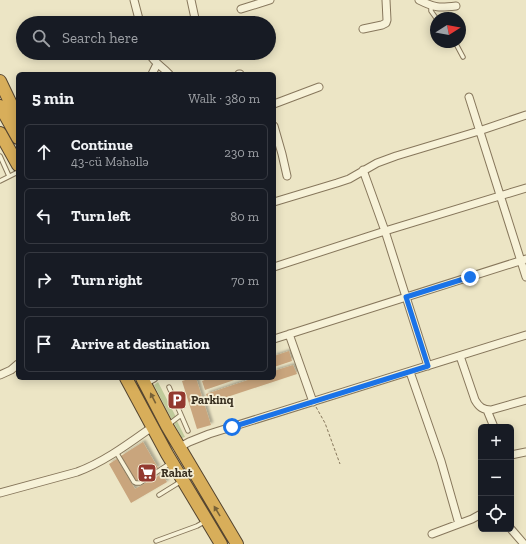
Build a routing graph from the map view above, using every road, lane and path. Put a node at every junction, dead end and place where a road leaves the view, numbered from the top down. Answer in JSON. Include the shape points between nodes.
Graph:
{"nodes":[{"id":1,"x":134,"y":0,"type":"edge"},
{"id":2,"x":191,"y":0,"type":"edge"},
{"id":3,"x":270,"y":0,"type":"edge"},
{"id":4,"x":386,"y":0,"type":"edge"},
{"id":5,"x":419,"y":0,"type":"edge"},
{"id":6,"x":430,"y":6,"type":"junction"},
{"id":7,"x":456,"y":6,"type":"dead end"},
{"id":8,"x":242,"y":9,"type":"dead end"},
{"id":9,"x":432,"y":12,"type":"edge"},
{"id":10,"x":138,"y":16,"type":"edge"},
{"id":11,"x":194,"y":16,"type":"edge"},
{"id":12,"x":363,"y":29,"type":"dead end"},
{"id":13,"x":458,"y":48,"type":"edge"},
{"id":14,"x":463,"y":57,"type":"dead end"},
{"id":15,"x":154,"y":60,"type":"edge"},
{"id":16,"x":157,"y":64,"type":"junction"},
{"id":17,"x":153,"y":72,"type":"edge"},
{"id":18,"x":168,"y":72,"type":"edge"},
{"id":19,"x":0,"y":81,"type":"edge"},
{"id":20,"x":319,"y":88,"type":"dead end"},
{"id":21,"x":469,"y":97,"type":"dead end"},
{"id":22,"x":276,"y":103,"type":"edge"},
{"id":23,"x":0,"y":106,"type":"edge"},
{"id":24,"x":526,"y":115,"type":"edge"},
{"id":25,"x":16,"y":117,"type":"edge"},
{"id":26,"x":479,"y":131,"type":"junction"},
{"id":27,"x":0,"y":133,"type":"edge"},
{"id":28,"x":276,"y":133,"type":"edge"},
{"id":29,"x":16,"y":134,"type":"edge"},
{"id":30,"x":0,"y":143,"type":"edge"},
{"id":31,"x":0,"y":156,"type":"edge"},
{"id":32,"x":16,"y":162,"type":"edge"},
{"id":33,"x":16,"y":163,"type":"edge"},
{"id":34,"x":363,"y":170,"type":"junction"},
{"id":35,"x":16,"y":173,"type":"edge"},
{"id":36,"x":9,"y":176,"type":"junction"},
{"id":37,"x":287,"y":176,"type":"dead end"},
{"id":38,"x":0,"y":180,"type":"edge"},
{"id":39,"x":526,"y":188,"type":"edge"},
{"id":40,"x":500,"y":196,"type":"junction"},
{"id":41,"x":276,"y":201,"type":"edge"},
{"id":42,"x":385,"y":231,"type":"junction"},
{"id":43,"x":523,"y":260,"type":"edge"},
{"id":44,"x":276,"y":266,"type":"edge"},
{"id":45,"x":526,"y":277,"type":"edge"},
{"id":46,"x":406,"y":297,"type":"junction"},
{"id":47,"x":289,"y":334,"type":"junction"},
{"id":48,"x":526,"y":335,"type":"edge"},
{"id":49,"x":276,"y":338,"type":"edge"},
{"id":50,"x":460,"y":356,"type":"junction"},
{"id":51,"x":16,"y":366,"type":"edge"},
{"id":52,"x":428,"y":366,"type":"junction"},
{"id":53,"x":410,"y":372,"type":"junction"},
{"id":54,"x":0,"y":375,"type":"edge"},
{"id":55,"x":127,"y":380,"type":"edge"},
{"id":56,"x":147,"y":380,"type":"edge"},
{"id":57,"x":169,"y":387,"type":"dead end"},
{"id":58,"x":526,"y":400,"type":"edge"},
{"id":59,"x":313,"y":402,"type":"junction"},
{"id":60,"x":487,"y":410,"type":"junction"},
{"id":61,"x":181,"y":415,"type":"junction"},
{"id":62,"x":493,"y":424,"type":"edge"},
{"id":63,"x":167,"y":426,"type":"junction"},
{"id":64,"x":152,"y":427,"type":"junction"},
{"id":65,"x":188,"y":431,"type":"dead end"},
{"id":66,"x":180,"y":447,"type":"junction"},
{"id":67,"x":116,"y":452,"type":"junction"},
{"id":68,"x":526,"y":452,"type":"edge"},
{"id":69,"x":514,"y":454,"type":"edge"},
{"id":70,"x":172,"y":462,"type":"junction"},
{"id":71,"x":340,"y":464,"type":"dead end"},
{"id":72,"x":183,"y":480,"type":"junction"},
{"id":73,"x":0,"y":493,"type":"edge"},
{"id":74,"x":159,"y":495,"type":"dead end"},
{"id":75,"x":478,"y":515,"type":"edge"},
{"id":76,"x":207,"y":520,"type":"junction"},
{"id":77,"x":459,"y":524,"type":"junction"},
{"id":78,"x":514,"y":532,"type":"edge"},
{"id":79,"x":432,"y":534,"type":"dead end"},
{"id":80,"x":156,"y":541,"type":"dead end"},
{"id":81,"x":221,"y":544,"type":"edge"},
{"id":82,"x":237,"y":544,"type":"edge"},
{"id":83,"x":524,"y":544,"type":"edge"}],
"edges":[{"from":1,"to":10,"type":"street"},
{"from":2,"to":11,"type":"street"},
{"from":3,"to":8,"type":"street"},
{"from":4,"to":12,"type":"street","via":[[386,23]]},
{"from":5,"to":6,"type":"street"},
{"from":6,"to":7,"type":"street"},
{"from":6,"to":9,"type":"lane"},
{"from":13,"to":14,"type":"lane"},
{"from":15,"to":16,"type":"street"},
{"from":16,"to":17,"type":"street"},
{"from":16,"to":18,"type":"street"},
{"from":19,"to":25,"type":"highway"},
{"from":20,"to":22,"type":"street"},
{"from":21,"to":26,"type":"street"},
{"from":23,"to":29,"type":"highway"},
{"from":24,"to":26,"type":"street"},
{"from":26,"to":34,"type":"street","via":[[396,156]]},
{"from":26,"to":40,"type":"street"},
{"from":27,"to":32,"type":"highway"},
{"from":28,"to":37,"type":"street"},
{"from":30,"to":33,"type":"highway"},
{"from":31,"to":36,"type":"lane"},
{"from":34,"to":41,"type":"street","via":[[349,179]]},
{"from":34,"to":42,"type":"street"},
{"from":35,"to":36,"type":"lane"},
{"from":36,"to":38,"type":"lane"},
{"from":39,"to":40,"type":"street"},
{"from":40,"to":42,"type":"street"},
{"from":40,"to":43,"type":"street"},
{"from":42,"to":44,"type":"street"},
{"from":42,"to":46,"type":"street"},
{"from":43,"to":45,"type":"street"},
{"from":43,"to":46,"type":"street"},
{"from":46,"to":47,"type":"street"},
{"from":46,"to":52,"type":"street"},
{"from":47,"to":49,"type":"street"},
{"from":47,"to":59,"type":"street"},
{"from":48,"to":50,"type":"street"},
{"from":50,"to":52,"type":"street"},
{"from":50,"to":60,"type":"street","via":[[475,400],[481,408]]},
{"from":51,"to":54,"type":"street"},
{"from":52,"to":53,"type":"street"},
{"from":53,"to":59,"type":"street"},
{"from":53,"to":77,"type":"street","via":[[441,461]]},
{"from":55,"to":64,"type":"highway"},
{"from":63,"to":56,"type":"highway","one_way":true},
{"from":57,"to":61,"type":"lane"},
{"from":58,"to":60,"type":"street"},
{"from":59,"to":66,"type":"street","via":[[197,438]]},
{"from":59,"to":71,"type":"path","via":[[325,423]]},
{"from":60,"to":62,"type":"street"},
{"from":61,"to":63,"type":"lane"},
{"from":61,"to":65,"type":"lane"},
{"from":63,"to":66,"type":"highway"},
{"from":64,"to":67,"type":"street"},
{"from":64,"to":70,"type":"highway"},
{"from":82,"to":66,"type":"highway","one_way":true},
{"from":67,"to":70,"type":"lane","via":[[136,484]]},
{"from":67,"to":73,"type":"street","via":[[89,468]]},
{"from":68,"to":69,"type":"street"},
{"from":70,"to":72,"type":"highway"},
{"from":72,"to":74,"type":"lane"},
{"from":72,"to":76,"type":"highway"},
{"from":75,"to":77,"type":"street"},
{"from":76,"to":80,"type":"lane"},
{"from":76,"to":81,"type":"highway"},
{"from":77,"to":79,"type":"street"},
{"from":78,"to":83,"type":"street"}]}
